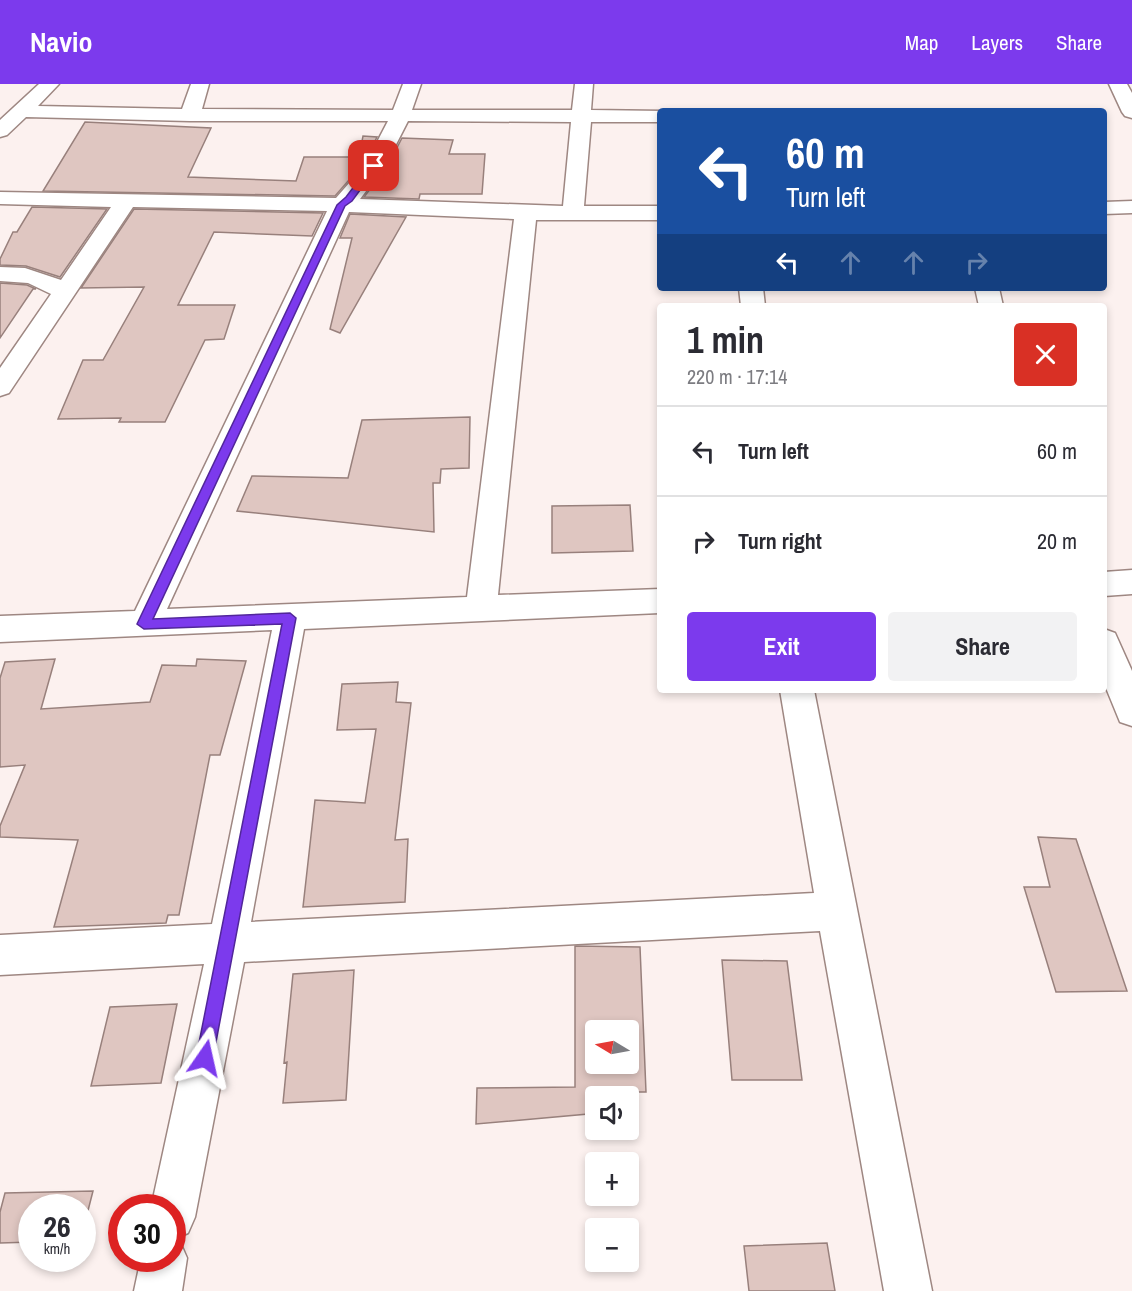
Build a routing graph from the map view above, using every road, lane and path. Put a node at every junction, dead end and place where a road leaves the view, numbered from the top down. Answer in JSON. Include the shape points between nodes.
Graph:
{"nodes":[{"id":1,"x":50,"y":84,"type":"edge"},
{"id":2,"x":200,"y":84,"type":"edge"},
{"id":3,"x":412,"y":84,"type":"edge"},
{"id":4,"x":584,"y":84,"type":"edge"},
{"id":5,"x":1118,"y":84,"type":"edge"},
{"id":6,"x":19,"y":111,"type":"junction"},
{"id":7,"x":1126,"y":112,"type":"edge"},
{"id":8,"x":402,"y":114,"type":"junction"},
{"id":9,"x":190,"y":115,"type":"junction"},
{"id":10,"x":580,"y":115,"type":"junction"},
{"id":11,"x":657,"y":116,"type":"edge"},
{"id":12,"x":0,"y":131,"type":"edge"},
{"id":13,"x":0,"y":198,"type":"edge"},
{"id":14,"x":126,"y":201,"type":"junction"},
{"id":15,"x":341,"y":205,"type":"junction"},
{"id":16,"x":1132,"y":207,"type":"edge"},
{"id":17,"x":1107,"y":208,"type":"edge"},
{"id":18,"x":573,"y":212,"type":"junction"},
{"id":19,"x":526,"y":213,"type":"junction"},
{"id":20,"x":657,"y":213,"type":"edge"},
{"id":21,"x":0,"y":274,"type":"edge"},
{"id":22,"x":63,"y":291,"type":"junction"},
{"id":23,"x":0,"y":387,"type":"edge"},
{"id":24,"x":1132,"y":582,"type":"edge"},
{"id":25,"x":1107,"y":584,"type":"edge"},
{"id":26,"x":657,"y":601,"type":"edge"},
{"id":27,"x":481,"y":610,"type":"junction"},
{"id":28,"x":290,"y":618,"type":"junction"},
{"id":29,"x":144,"y":624,"type":"junction"},
{"id":30,"x":0,"y":629,"type":"edge"},
{"id":31,"x":1107,"y":650,"type":"edge"},
{"id":32,"x":798,"y":693,"type":"edge"},
{"id":33,"x":1132,"y":712,"type":"edge"},
{"id":34,"x":836,"y":911,"type":"junction"},
{"id":35,"x":228,"y":944,"type":"junction"},
{"id":36,"x":0,"y":955,"type":"edge"},
{"id":37,"x":177,"y":1194,"type":"edge"},
{"id":38,"x":161,"y":1272,"type":"edge"},
{"id":39,"x":158,"y":1291,"type":"edge"},
{"id":40,"x":908,"y":1291,"type":"edge"}],
"edges":[{"from":1,"to":6,"type":"street"},
{"from":2,"to":9,"type":"street"},
{"from":3,"to":8,"type":"street"},
{"from":4,"to":10,"type":"street"},
{"from":5,"to":7,"type":"street"},
{"from":6,"to":9,"type":"street"},
{"from":6,"to":12,"type":"street"},
{"from":8,"to":9,"type":"street"},
{"from":8,"to":10,"type":"street"},
{"from":8,"to":15,"type":"street","via":[[381,158]]},
{"from":10,"to":11,"type":"street"},
{"from":10,"to":18,"type":"street"},
{"from":13,"to":14,"type":"street"},
{"from":14,"to":15,"type":"street"},
{"from":14,"to":22,"type":"street"},
{"from":15,"to":19,"type":"street"},
{"from":15,"to":29,"type":"street"},
{"from":16,"to":17,"type":"street"},
{"from":18,"to":19,"type":"street"},
{"from":18,"to":20,"type":"street"},
{"from":19,"to":27,"type":"street"},
{"from":21,"to":22,"type":"street","via":[[24,273],[46,279]]},
{"from":22,"to":23,"type":"street"},
{"from":24,"to":25,"type":"street"},
{"from":26,"to":27,"type":"street"},
{"from":27,"to":28,"type":"street"},
{"from":28,"to":29,"type":"street"},
{"from":28,"to":35,"type":"street"},
{"from":29,"to":30,"type":"street"},
{"from":31,"to":33,"type":"street"},
{"from":32,"to":34,"type":"street"},
{"from":34,"to":35,"type":"street"},
{"from":34,"to":40,"type":"street"},
{"from":35,"to":36,"type":"street"},
{"from":35,"to":37,"type":"street"},
{"from":38,"to":39,"type":"street"}]}
